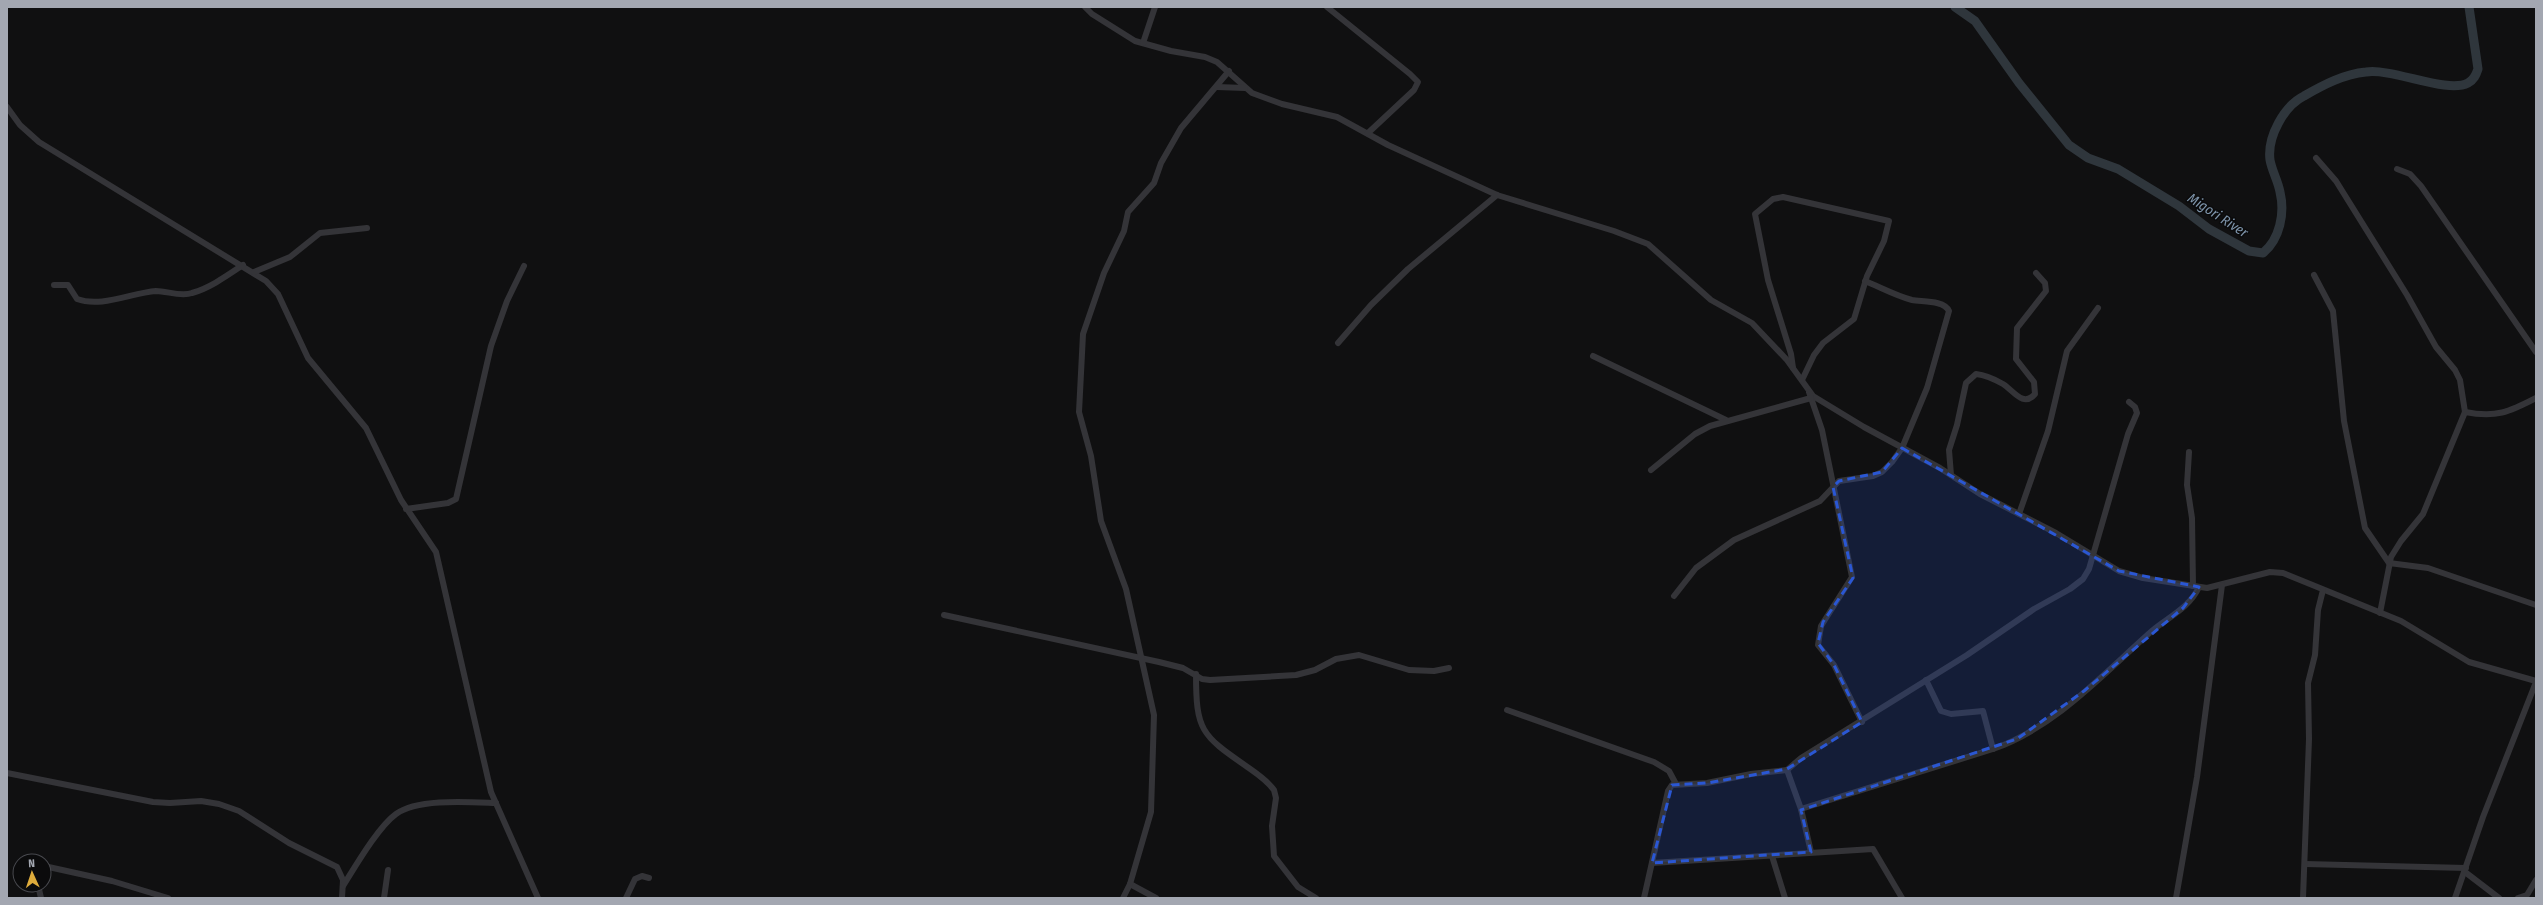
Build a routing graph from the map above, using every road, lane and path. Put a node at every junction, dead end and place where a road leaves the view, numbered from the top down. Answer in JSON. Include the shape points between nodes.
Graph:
{"nodes":[{"id":1,"x":1085,"y":7,"type":"edge"},
{"id":2,"x":1155,"y":7,"type":"edge"},
{"id":3,"x":1327,"y":7,"type":"edge"},
{"id":4,"x":1143,"y":43,"type":"junction"},
{"id":5,"x":1229,"y":71,"type":"junction"},
{"id":6,"x":1217,"y":87,"type":"junction"},
{"id":7,"x":1245,"y":88,"type":"junction"},
{"id":8,"x":7,"y":107,"type":"edge"},
{"id":9,"x":1368,"y":133,"type":"junction"},
{"id":10,"x":2316,"y":158,"type":"dead end"},
{"id":11,"x":2397,"y":169,"type":"dead end"},
{"id":12,"x":1497,"y":195,"type":"junction"},
{"id":13,"x":367,"y":228,"type":"dead end"},
{"id":14,"x":243,"y":265,"type":"junction"},
{"id":15,"x":524,"y":266,"type":"dead end"},
{"id":16,"x":254,"y":272,"type":"junction"},
{"id":17,"x":2036,"y":273,"type":"dead end"},
{"id":18,"x":2314,"y":275,"type":"dead end"},
{"id":19,"x":1865,"y":281,"type":"junction"},
{"id":20,"x":54,"y":285,"type":"dead end"},
{"id":21,"x":2098,"y":308,"type":"dead end"},
{"id":22,"x":1338,"y":343,"type":"dead end"},
{"id":23,"x":2536,"y":352,"type":"edge"},
{"id":24,"x":1593,"y":356,"type":"dead end"},
{"id":25,"x":1793,"y":368,"type":"junction"},
{"id":26,"x":1802,"y":380,"type":"junction"},
{"id":27,"x":1808,"y":388,"type":"junction"},
{"id":28,"x":1810,"y":398,"type":"junction"},
{"id":29,"x":2536,"y":398,"type":"edge"},
{"id":30,"x":2128,"y":402,"type":"dead end"},
{"id":31,"x":2465,"y":412,"type":"junction"},
{"id":32,"x":1726,"y":420,"type":"junction"},
{"id":33,"x":1902,"y":448,"type":"junction"},
{"id":34,"x":2189,"y":452,"type":"dead end"},
{"id":35,"x":1651,"y":470,"type":"dead end"},
{"id":36,"x":1951,"y":475,"type":"junction"},
{"id":37,"x":1833,"y":487,"type":"junction"},
{"id":38,"x":406,"y":509,"type":"junction"},
{"id":39,"x":2019,"y":514,"type":"junction"},
{"id":40,"x":2093,"y":557,"type":"junction"},
{"id":41,"x":2390,"y":563,"type":"junction"},
{"id":42,"x":2222,"y":585,"type":"junction"},
{"id":43,"x":2196,"y":586,"type":"junction"},
{"id":44,"x":2323,"y":590,"type":"junction"},
{"id":45,"x":1674,"y":596,"type":"dead end"},
{"id":46,"x":2536,"y":606,"type":"edge"},
{"id":47,"x":2380,"y":614,"type":"junction"},
{"id":48,"x":944,"y":615,"type":"dead end"},
{"id":49,"x":1142,"y":658,"type":"junction"},
{"id":50,"x":1449,"y":668,"type":"dead end"},
{"id":51,"x":1196,"y":674,"type":"junction"},
{"id":52,"x":1926,"y":680,"type":"junction"},
{"id":53,"x":2536,"y":681,"type":"edge"},
{"id":54,"x":1507,"y":710,"type":"dead end"},
{"id":55,"x":1862,"y":722,"type":"junction"},
{"id":56,"x":1994,"y":749,"type":"junction"},
{"id":57,"x":1787,"y":770,"type":"junction"},
{"id":58,"x":7,"y":773,"type":"edge"},
{"id":59,"x":1676,"y":784,"type":"junction"},
{"id":60,"x":496,"y":802,"type":"junction"},
{"id":61,"x":1801,"y":809,"type":"junction"},
{"id":62,"x":1811,"y":852,"type":"junction"},
{"id":63,"x":1772,"y":856,"type":"junction"},
{"id":64,"x":1652,"y":863,"type":"junction"},
{"id":65,"x":2305,"y":864,"type":"junction"},
{"id":66,"x":52,"y":868,"type":"edge"},
{"id":67,"x":388,"y":870,"type":"dead end"},
{"id":68,"x":2465,"y":870,"type":"junction"},
{"id":69,"x":649,"y":878,"type":"dead end"},
{"id":70,"x":2536,"y":880,"type":"edge"},
{"id":71,"x":1130,"y":884,"type":"junction"},
{"id":72,"x":343,"y":886,"type":"junction"},
{"id":73,"x":168,"y":898,"type":"edge"},
{"id":74,"x":342,"y":898,"type":"edge"},
{"id":75,"x":384,"y":898,"type":"edge"},
{"id":76,"x":538,"y":898,"type":"edge"},
{"id":77,"x":626,"y":898,"type":"edge"},
{"id":78,"x":1123,"y":898,"type":"edge"},
{"id":79,"x":1156,"y":898,"type":"edge"},
{"id":80,"x":1316,"y":898,"type":"edge"},
{"id":81,"x":1644,"y":898,"type":"edge"},
{"id":82,"x":1785,"y":898,"type":"edge"},
{"id":83,"x":1902,"y":898,"type":"edge"},
{"id":84,"x":2176,"y":898,"type":"edge"},
{"id":85,"x":2303,"y":898,"type":"edge"},
{"id":86,"x":2455,"y":898,"type":"edge"},
{"id":87,"x":2499,"y":898,"type":"edge"},
{"id":88,"x":2518,"y":898,"type":"edge"}],
"edges":[{"from":1,"to":4,"type":"street","via":[[1130,38]]},
{"from":2,"to":4,"type":"street"},
{"from":3,"to":9,"type":"street","via":[[1418,82],[1414,90]]},
{"from":4,"to":5,"type":"street","via":[[1209,58]]},
{"from":5,"to":6,"type":"street"},
{"from":5,"to":7,"type":"street"},
{"from":6,"to":7,"type":"street"},
{"from":6,"to":49,"type":"street","via":[[1181,128],[1161,163],[1154,183],[1128,212],[1124,231],[1104,273],[1083,334],[1079,412],[1091,456],[1101,521],[1124,580]]},
{"from":7,"to":9,"type":"street","via":[[1282,104],[1337,118]]},
{"from":8,"to":14,"type":"street","via":[[20,125],[39,142]]},
{"from":9,"to":12,"type":"street","via":[[1388,145]]},
{"from":10,"to":31,"type":"street","via":[[2336,181],[2436,347],[2460,380]]},
{"from":11,"to":23,"type":"street","via":[[2410,174],[2418,182]]},
{"from":12,"to":22,"type":"street","via":[[1408,268]]},
{"from":12,"to":25,"type":"street","via":[[1648,244],[1711,300],[1752,323]]},
{"from":13,"to":16,"type":"street","via":[[320,233],[290,257]]},
{"from":14,"to":16,"type":"street"},
{"from":14,"to":20,"type":"street","via":[[217,281],[188,294],[152,292],[88,301],[77,298],[68,285]]},
{"from":15,"to":38,"type":"street","via":[[507,301],[491,346],[456,499],[448,503]]},
{"from":16,"to":38,"type":"street","via":[[278,294],[302,349],[312,365],[366,428]]},
{"from":17,"to":36,"type":"street","via":[[2045,284],[2046,291],[2018,326],[2015,353],[2017,362],[2034,382],[2035,394],[2029,399],[2024,399],[1985,376],[1976,374],[1970,377],[1966,383],[1949,450]]},
{"from":18,"to":41,"type":"street","via":[[2333,310],[2344,421],[2365,528]]},
{"from":19,"to":25,"type":"street","via":[[1884,241],[1889,221],[1783,198],[1773,199],[1758,210],[1755,219],[1765,271]]},
{"from":19,"to":26,"type":"street","via":[[1853,321],[1823,343]]},
{"from":19,"to":33,"type":"street","via":[[1912,300],[1939,304],[1949,311],[1931,377]]},
{"from":21,"to":39,"type":"street","via":[[2067,351],[2047,435]]},
{"from":24,"to":32,"type":"street"},
{"from":25,"to":26,"type":"street"},
{"from":26,"to":27,"type":"street"},
{"from":27,"to":28,"type":"street"},
{"from":27,"to":33,"type":"street","via":[[1813,396],[1827,405]]},
{"from":28,"to":32,"type":"street"},
{"from":28,"to":37,"type":"street","via":[[1822,430]]},
{"from":29,"to":31,"type":"street","via":[[2496,416]]},
{"from":30,"to":40,"type":"street","via":[[2135,406],[2137,413],[2128,434]]},
{"from":31,"to":41,"type":"street","via":[[2423,514],[2395,549]]},
{"from":32,"to":35,"type":"street","via":[[1695,434]]},
{"from":33,"to":36,"type":"street"},
{"from":33,"to":37,"type":"street","via":[[1882,472],[1867,478],[1840,481]]},
{"from":34,"to":43,"type":"street","via":[[2187,485],[2192,518]]},
{"from":36,"to":39,"type":"street","via":[[1980,494]]},
{"from":37,"to":45,"type":"street","via":[[1820,501],[1758,527],[1713,554],[1696,568]]},
{"from":37,"to":55,"type":"street","via":[[1852,577],[1821,626],[1818,644],[1834,665]]},
{"from":38,"to":60,"type":"street","via":[[430,542],[438,559],[476,730]]},
{"from":39,"to":40,"type":"street","via":[[2056,533]]},
{"from":40,"to":43,"type":"street","via":[[2134,576]]},
{"from":40,"to":52,"type":"street","via":[[2087,573],[2078,583]]},
{"from":41,"to":46,"type":"street","via":[[2428,568]]},
{"from":41,"to":47,"type":"street"},
{"from":42,"to":43,"type":"street"},
{"from":42,"to":44,"type":"street","via":[[2276,572],[2303,580]]},
{"from":42,"to":84,"type":"street","via":[[2197,777]]},
{"from":43,"to":56,"type":"street","via":[[2183,608],[2058,713],[2017,739]]},
{"from":44,"to":47,"type":"street"},
{"from":44,"to":65,"type":"street","via":[[2318,610],[2314,662],[2308,683]]},
{"from":47,"to":53,"type":"street","via":[[2410,626],[2469,662]]},
{"from":48,"to":49,"type":"street"},
{"from":49,"to":51,"type":"street"},
{"from":49,"to":71,"type":"street","via":[[1154,715],[1153,792],[1148,825]]},
{"from":50,"to":51,"type":"street","via":[[1434,671],[1409,670],[1359,655],[1336,659],[1296,676],[1210,680]]},
{"from":51,"to":80,"type":"street","via":[[1198,714],[1202,728],[1222,750],[1251,769],[1274,790],[1274,856],[1298,887]]},
{"from":52,"to":55,"type":"street","via":[[1870,714]]},
{"from":52,"to":56,"type":"street","via":[[1941,712],[1951,714],[1984,710]]},
{"from":53,"to":68,"type":"street"},
{"from":54,"to":59,"type":"street","via":[[1654,762],[1669,771]]},
{"from":55,"to":57,"type":"street","via":[[1801,758]]},
{"from":56,"to":61,"type":"street"},
{"from":57,"to":59,"type":"street","via":[[1700,784]]},
{"from":57,"to":61,"type":"street"},
{"from":58,"to":72,"type":"street","via":[[153,802],[170,804],[201,801],[232,808],[289,843],[337,867],[342,875]]},
{"from":59,"to":64,"type":"street","via":[[1668,791]]},
{"from":60,"to":72,"type":"street","via":[[438,804],[412,807],[400,812],[385,826]]},
{"from":60,"to":76,"type":"street"},
{"from":61,"to":62,"type":"street"},
{"from":62,"to":63,"type":"street"},
{"from":62,"to":83,"type":"street","via":[[1874,849],[1893,887]]},
{"from":63,"to":64,"type":"street"},
{"from":63,"to":82,"type":"street"},
{"from":64,"to":81,"type":"street"},
{"from":65,"to":68,"type":"street"},
{"from":65,"to":85,"type":"street"},
{"from":66,"to":73,"type":"street","via":[[112,881]]},
{"from":67,"to":75,"type":"street"},
{"from":68,"to":86,"type":"street"},
{"from":68,"to":87,"type":"street"},
{"from":69,"to":77,"type":"street","via":[[635,878]]},
{"from":70,"to":88,"type":"street","via":[[2527,895]]},
{"from":71,"to":78,"type":"street"},
{"from":71,"to":79,"type":"street"},
{"from":72,"to":74,"type":"street"}]}
